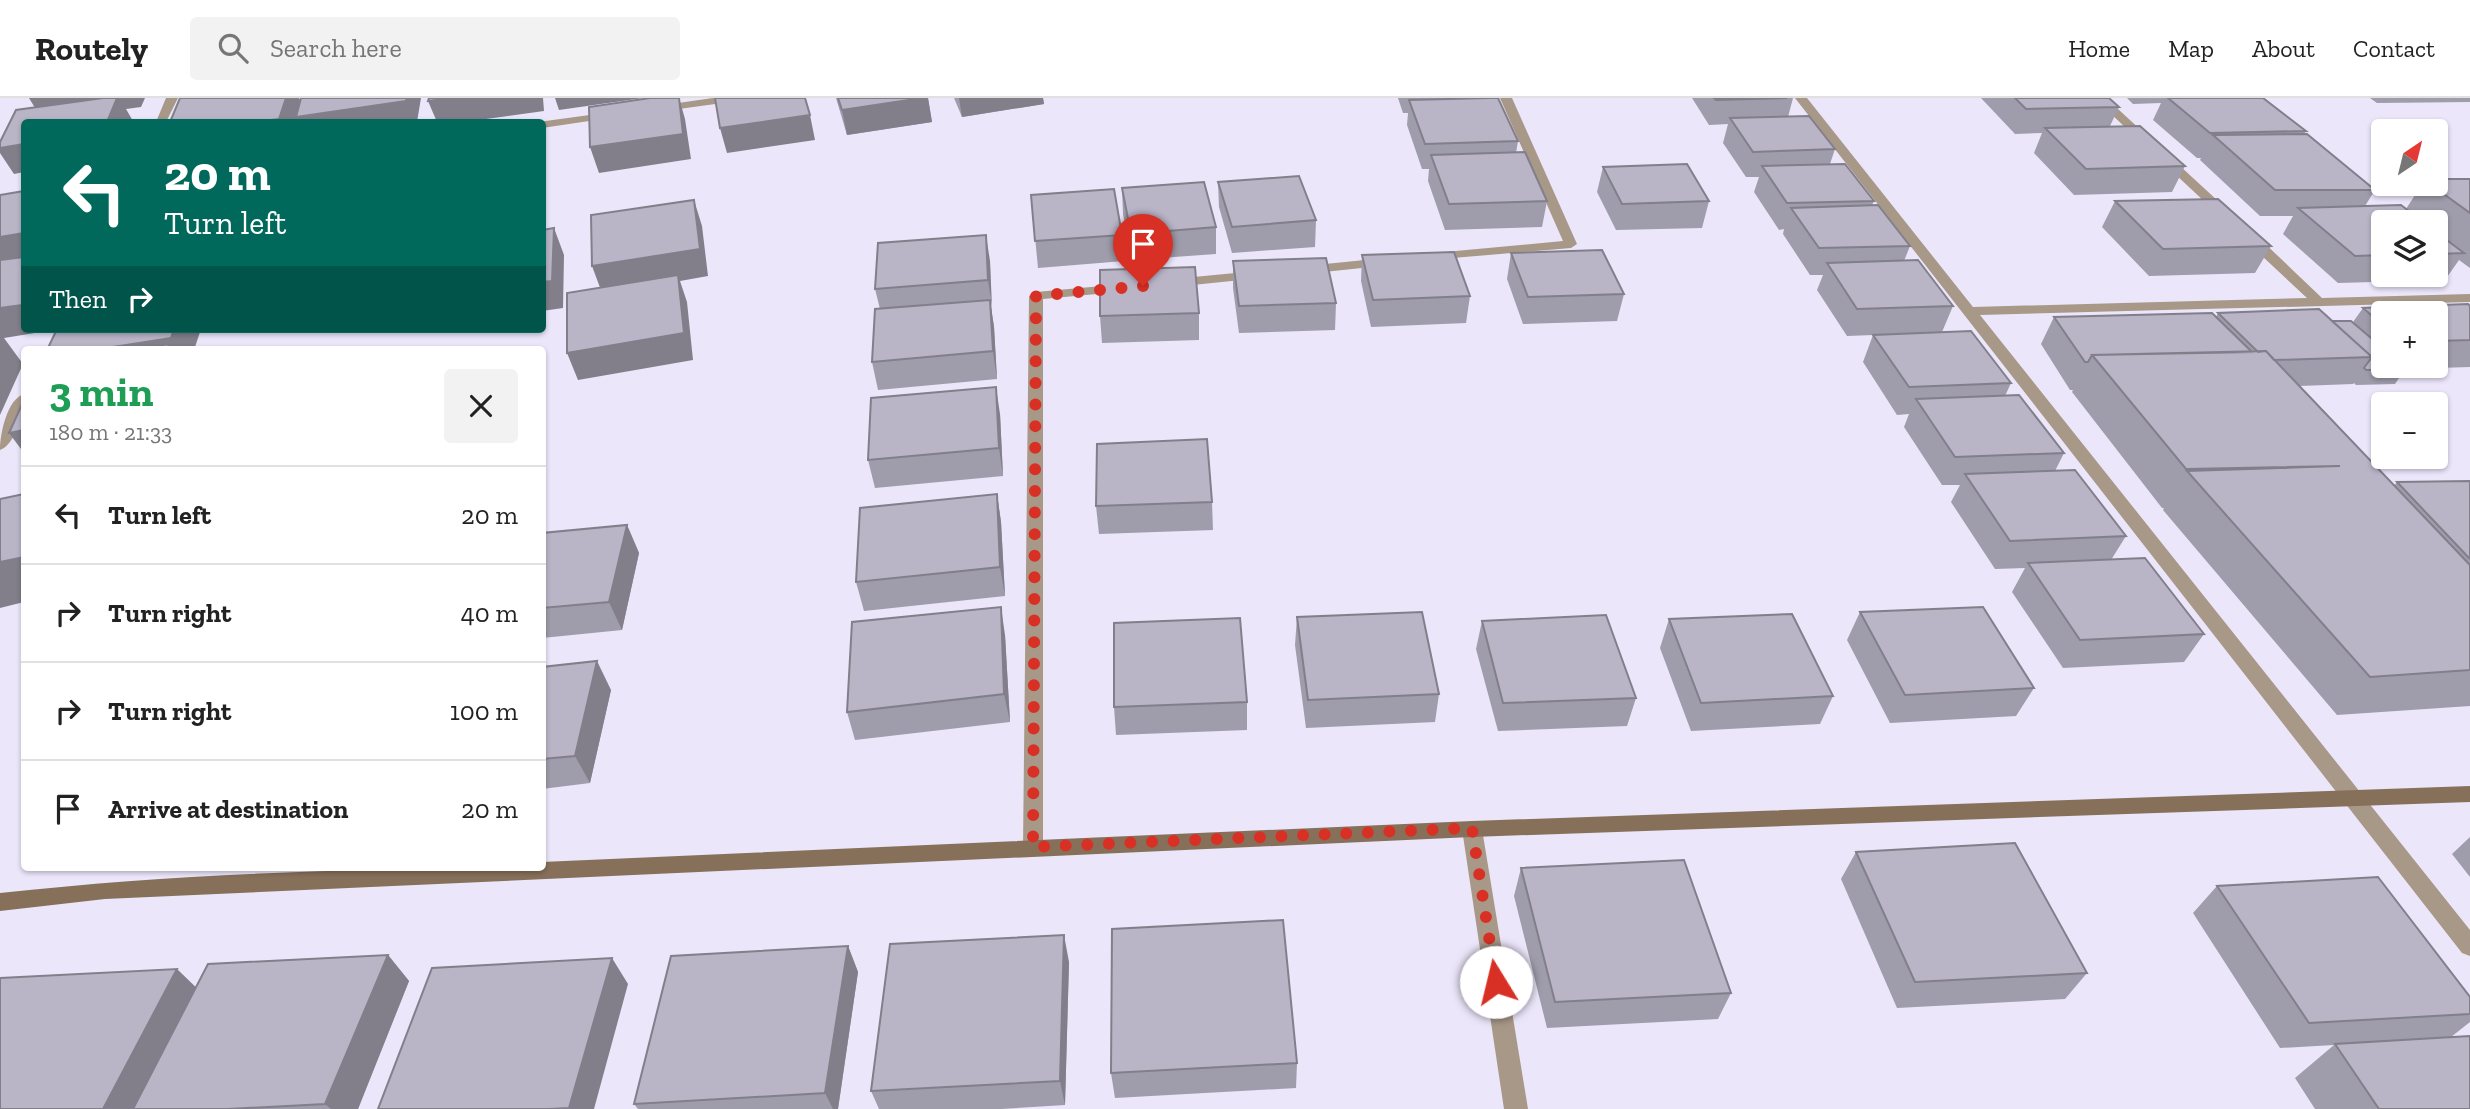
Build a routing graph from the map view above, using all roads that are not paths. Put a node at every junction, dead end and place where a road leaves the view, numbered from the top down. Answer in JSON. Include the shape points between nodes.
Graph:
{"nodes":[{"id":1,"x":172,"y":98,"type":"edge"},
{"id":2,"x":737,"y":98,"type":"edge"},
{"id":3,"x":1506,"y":98,"type":"edge"},
{"id":4,"x":1801,"y":98,"type":"edge"},
{"id":5,"x":2100,"y":98,"type":"edge"},
{"id":6,"x":646,"y":111,"type":"edge"},
{"id":7,"x":620,"y":114,"type":"edge"},
{"id":8,"x":162,"y":119,"type":"edge"},
{"id":9,"x":546,"y":124,"type":"edge"},
{"id":10,"x":2470,"y":298,"type":"edge"},
{"id":11,"x":2318,"y":301,"type":"junction"},
{"id":12,"x":1970,"y":311,"type":"junction"},
{"id":13,"x":21,"y":404,"type":"edge"},
{"id":14,"x":0,"y":445,"type":"edge"},
{"id":15,"x":2470,"y":794,"type":"edge"},
{"id":16,"x":2354,"y":798,"type":"junction"},
{"id":17,"x":1472,"y":828,"type":"junction"},
{"id":18,"x":1033,"y":847,"type":"junction"},
{"id":19,"x":546,"y":870,"type":"edge"},
{"id":20,"x":514,"y":871,"type":"edge"},
{"id":21,"x":0,"y":902,"type":"edge"},
{"id":22,"x":2470,"y":946,"type":"edge"},
{"id":23,"x":1516,"y":1109,"type":"edge"}],
"edges":[{"from":1,"to":8,"type":"street"},
{"from":2,"to":6,"type":"street"},
{"from":3,"to":18,"type":"street","via":[[1571,244],[1036,296]]},
{"from":4,"to":12,"type":"street"},
{"from":5,"to":11,"type":"street"},
{"from":7,"to":9,"type":"street"},
{"from":10,"to":11,"type":"street"},
{"from":11,"to":12,"type":"street"},
{"from":12,"to":16,"type":"street"},
{"from":13,"to":14,"type":"street"},
{"from":15,"to":16,"type":"main road"},
{"from":16,"to":17,"type":"main road"},
{"from":16,"to":22,"type":"street"},
{"from":17,"to":18,"type":"main road"},
{"from":17,"to":23,"type":"street"},
{"from":18,"to":19,"type":"main road"},
{"from":20,"to":21,"type":"main road","via":[[104,890]]}]}
